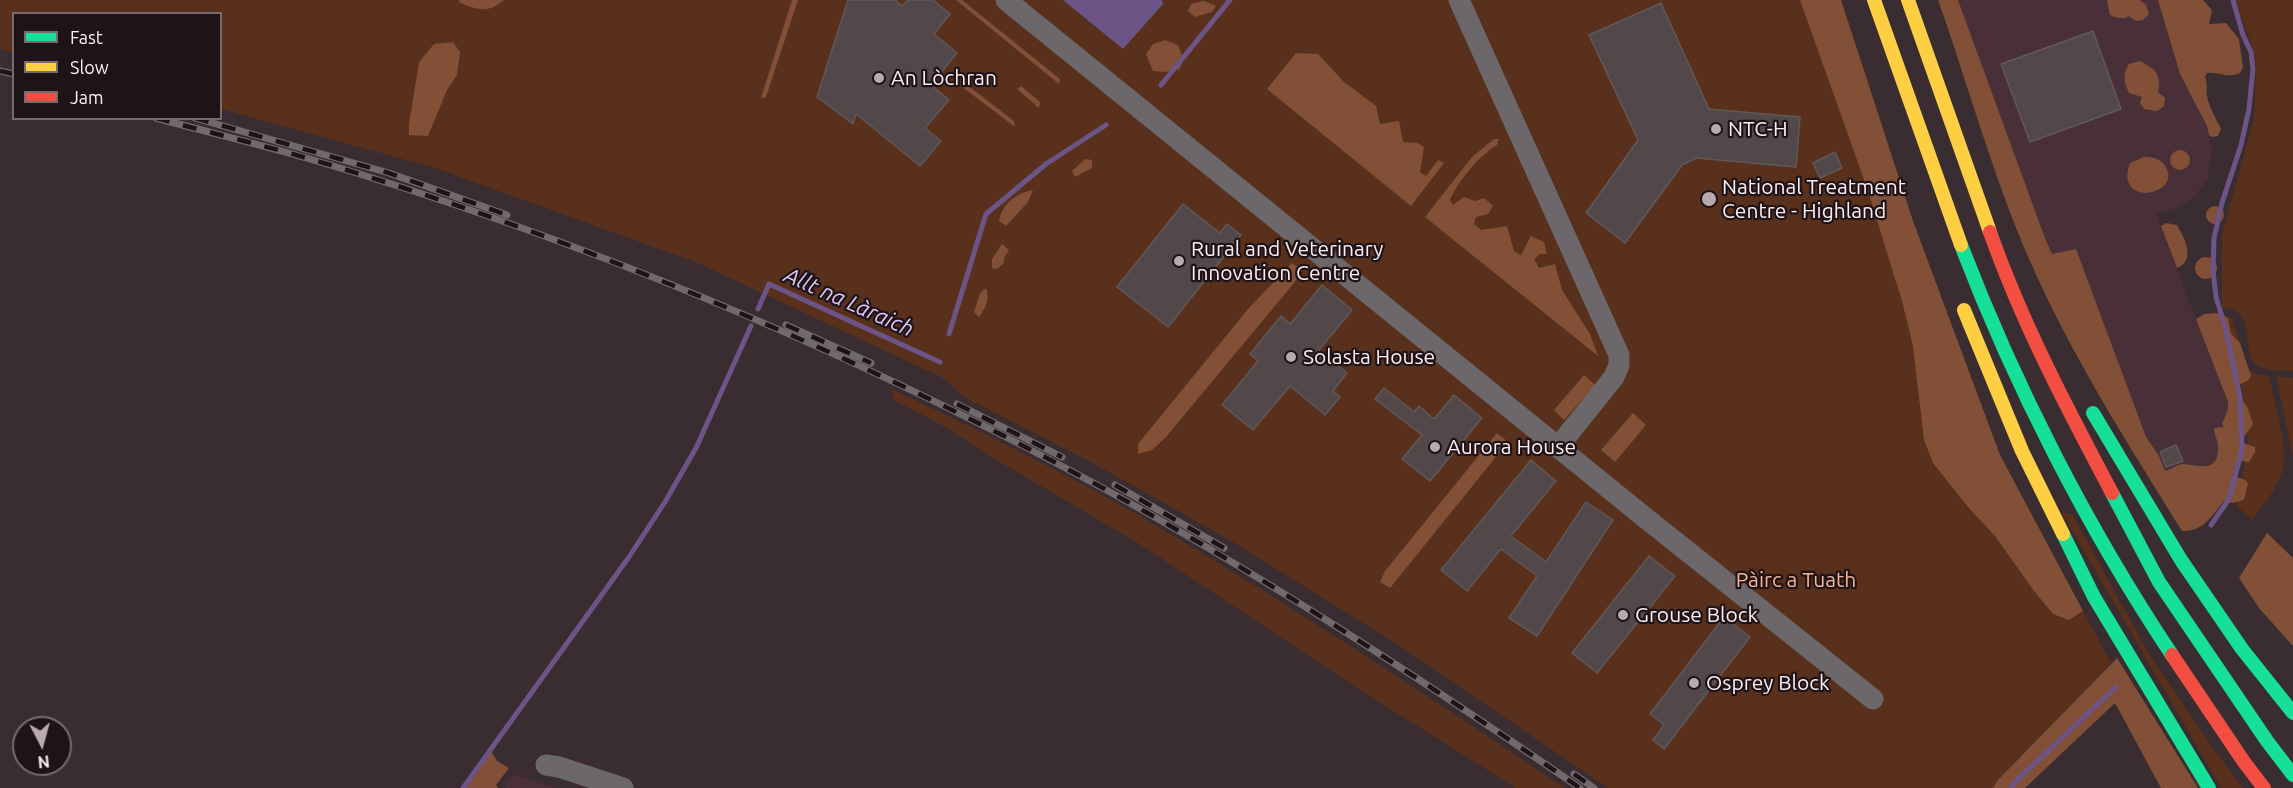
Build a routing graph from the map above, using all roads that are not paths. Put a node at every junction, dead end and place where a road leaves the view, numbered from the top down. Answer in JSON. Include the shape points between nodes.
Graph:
{"nodes":[{"id":1,"x":1006,"y":0,"type":"edge"},
{"id":2,"x":1459,"y":0,"type":"edge"},
{"id":3,"x":1875,"y":0,"type":"edge"},
{"id":4,"x":1908,"y":0,"type":"edge"},
{"id":5,"x":1880,"y":16,"type":"junction"},
{"id":6,"x":1888,"y":84,"type":"dead end"},
{"id":7,"x":2007,"y":280,"type":"junction"},
{"id":8,"x":1959,"y":297,"type":"dead end"},
{"id":9,"x":2061,"y":363,"type":"dead end"},
{"id":10,"x":2087,"y":405,"type":"dead end"},
{"id":11,"x":1558,"y":447,"type":"junction"},
{"id":12,"x":1873,"y":699,"type":"dead end"},
{"id":13,"x":2293,"y":713,"type":"edge"},
{"id":14,"x":546,"y":765,"type":"dead end"},
{"id":15,"x":2293,"y":775,"type":"edge"},
{"id":16,"x":623,"y":788,"type":"edge"},
{"id":17,"x":2209,"y":788,"type":"edge"},
{"id":18,"x":2264,"y":788,"type":"edge"}],
"edges":[{"from":1,"to":11,"type":"street"},
{"from":2,"to":11,"type":"street","via":[[1619,354],[1614,377]]},
{"from":3,"to":5,"type":"highway"},
{"from":4,"to":7,"type":"highway"},
{"from":5,"to":6,"type":"highway"},
{"from":5,"to":18,"type":"highway","via":[[1970,269],[2039,424],[2134,598]]},
{"from":7,"to":9,"type":"highway"},
{"from":7,"to":15,"type":"highway","via":[[2056,388],[2159,582]]},
{"from":8,"to":17,"type":"highway","via":[[2022,451],[2094,597]]},
{"from":10,"to":13,"type":"highway","via":[[2181,560],[2242,649]]},
{"from":11,"to":12,"type":"street"},
{"from":14,"to":16,"type":"street"}]}
